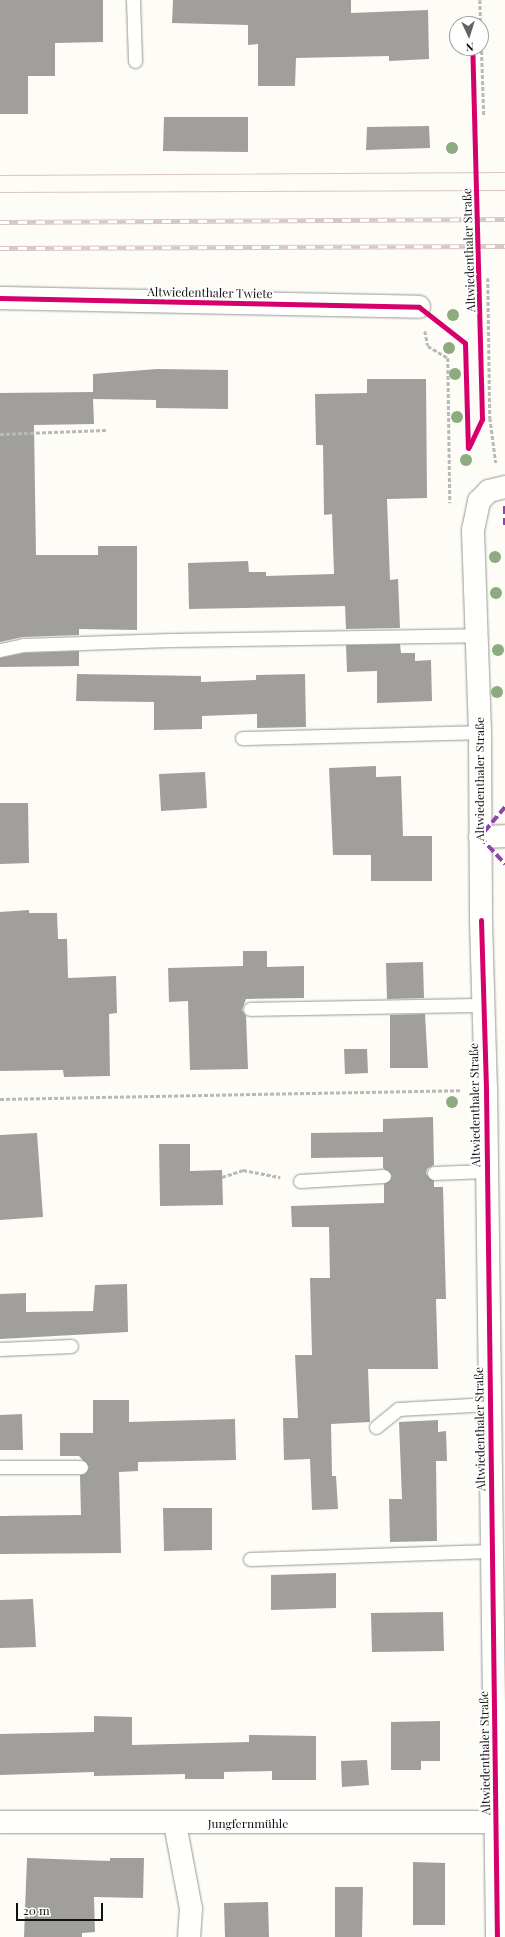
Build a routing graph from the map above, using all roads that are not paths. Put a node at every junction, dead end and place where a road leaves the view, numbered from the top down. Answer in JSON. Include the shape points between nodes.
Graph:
{"nodes":[{"id":1,"x":133,"y":0,"type":"edge"},
{"id":2,"x":135,"y":61,"type":"dead end"},
{"id":3,"x":0,"y":298,"type":"edge"},
{"id":4,"x":419,"y":307,"type":"dead end"},
{"id":5,"x":499,"y":488,"type":"edge"},
{"id":6,"x":476,"y":634,"type":"junction"},
{"id":7,"x":0,"y":650,"type":"edge"},
{"id":8,"x":480,"y":732,"type":"junction"},
{"id":9,"x":242,"y":738,"type":"dead end"},
{"id":10,"x":505,"y":836,"type":"edge"},
{"id":11,"x":480,"y":837,"type":"junction"},
{"id":12,"x":483,"y":1005,"type":"junction"},
{"id":13,"x":250,"y":1008,"type":"dead end"},
{"id":14,"x":486,"y":1171,"type":"junction"},
{"id":15,"x":434,"y":1174,"type":"dead end"},
{"id":16,"x":384,"y":1176,"type":"dead end"},
{"id":17,"x":300,"y":1181,"type":"road end"},
{"id":18,"x":71,"y":1346,"type":"dead end"},
{"id":19,"x":0,"y":1349,"type":"edge"},
{"id":20,"x":489,"y":1404,"type":"junction"},
{"id":21,"x":376,"y":1426,"type":"dead end"},
{"id":22,"x":0,"y":1467,"type":"edge"},
{"id":23,"x":81,"y":1467,"type":"dead end"},
{"id":24,"x":492,"y":1551,"type":"junction"},
{"id":25,"x":250,"y":1559,"type":"dead end"},
{"id":26,"x":0,"y":1822,"type":"edge"},
{"id":27,"x":496,"y":1822,"type":"junction"},
{"id":28,"x":175,"y":1824,"type":"junction"},
{"id":29,"x":189,"y":1937,"type":"edge"},
{"id":30,"x":497,"y":1937,"type":"edge"}],
"edges":[{"from":1,"to":2,"type":"lane"},
{"from":3,"to":4,"type":"street","name":"Altwiedenthaler Twiete"},
{"from":5,"to":6,"type":"street","name":"Altwiedenthaler Straße","via":[[479,501],[474,520]]},
{"from":6,"to":7,"type":"lane","via":[[140,641],[23,645]]},
{"from":6,"to":8,"type":"street","name":"Altwiedenthaler Straße"},
{"from":8,"to":9,"type":"lane"},
{"from":8,"to":11,"type":"street","name":"Altwiedenthaler Straße"},
{"from":10,"to":11,"type":"street"},
{"from":11,"to":12,"type":"street","name":"Altwiedenthaler Straße"},
{"from":12,"to":13,"type":"lane"},
{"from":12,"to":14,"type":"street","name":"Altwiedenthaler Straße"},
{"from":14,"to":15,"type":"lane"},
{"from":14,"to":20,"type":"street","name":"Altwiedenthaler Straße"},
{"from":16,"to":17,"type":"lane"},
{"from":18,"to":19,"type":"lane"},
{"from":20,"to":21,"type":"lane","via":[[398,1408]]},
{"from":20,"to":24,"type":"street","name":"Altwiedenthaler Straße"},
{"from":22,"to":23,"type":"lane"},
{"from":24,"to":25,"type":"lane"},
{"from":24,"to":27,"type":"street","name":"Altwiedenthaler Straße"},
{"from":26,"to":28,"type":"street","name":"Jungfernmühle"},
{"from":27,"to":28,"type":"street","name":"Jungfernmühle"},
{"from":27,"to":30,"type":"street","name":"Altwiedenthaler Straße"},
{"from":28,"to":29,"type":"street","via":[[191,1909]]}]}
